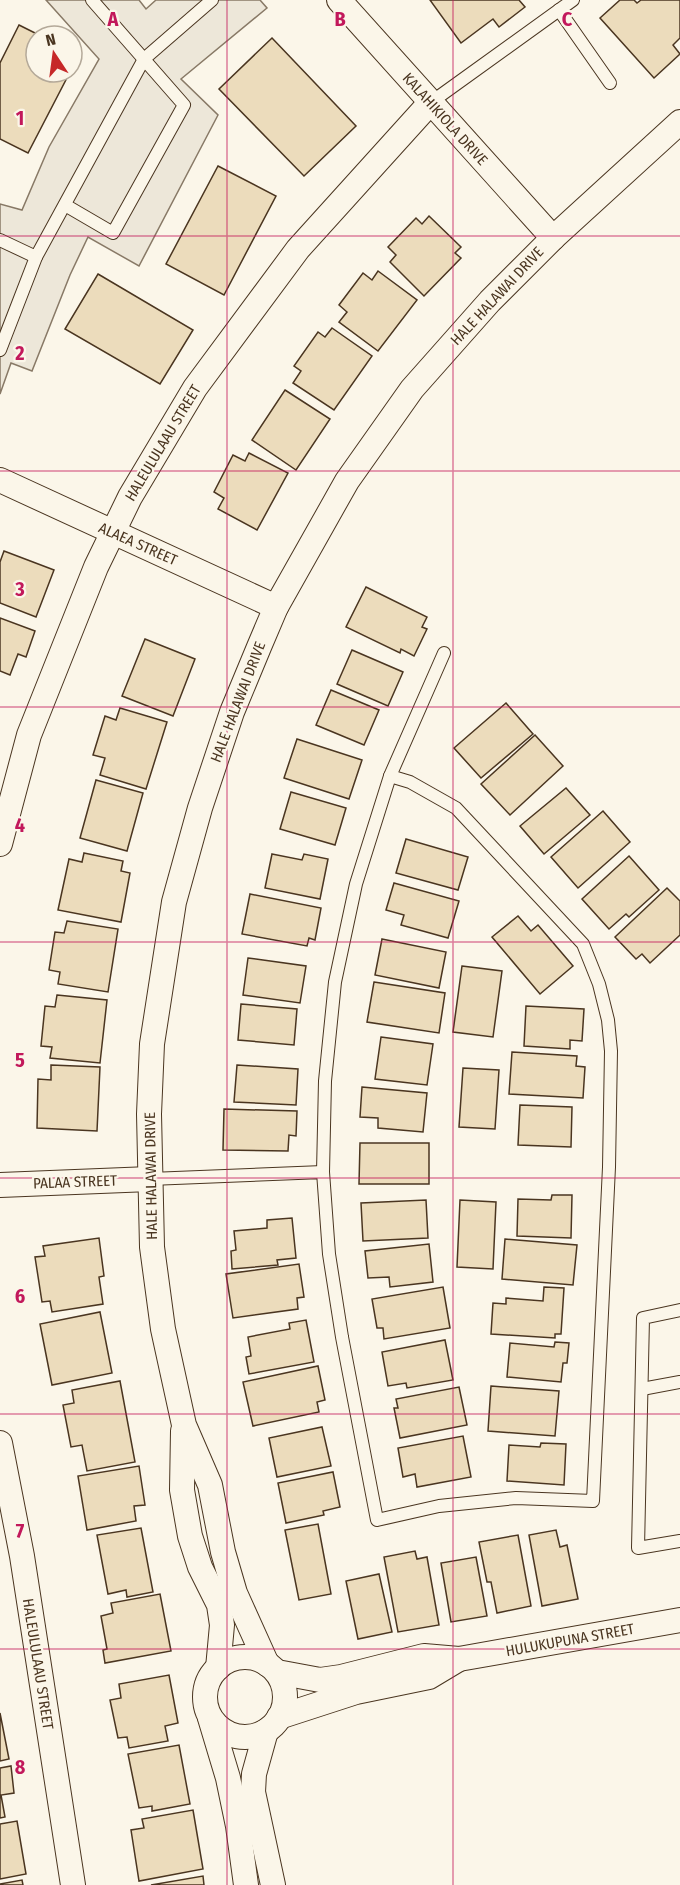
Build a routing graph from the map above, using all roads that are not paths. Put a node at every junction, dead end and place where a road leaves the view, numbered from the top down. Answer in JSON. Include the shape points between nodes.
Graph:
{"nodes":[{"id":1,"x":92,"y":0,"type":"edge"},
{"id":2,"x":212,"y":0,"type":"edge"},
{"id":3,"x":339,"y":0,"type":"edge"},
{"id":4,"x":573,"y":0,"type":"edge"},
{"id":5,"x":559,"y":10,"type":"junction"},
{"id":6,"x":144,"y":59,"type":"junction"},
{"id":7,"x":610,"y":83,"type":"dead end"},
{"id":8,"x":430,"y":103,"type":"junction"},
{"id":9,"x":680,"y":122,"type":"edge"},
{"id":10,"x":65,"y":205,"type":"junction"},
{"id":11,"x":553,"y":237,"type":"junction"},
{"id":12,"x":0,"y":240,"type":"edge"},
{"id":13,"x":36,"y":257,"type":"junction"},
{"id":14,"x":0,"y":350,"type":"edge"},
{"id":15,"x":0,"y":480,"type":"edge"},
{"id":16,"x":111,"y":533,"type":"junction"},
{"id":17,"x":276,"y":607,"type":"junction"},
{"id":18,"x":444,"y":653,"type":"dead end"},
{"id":19,"x":390,"y":776,"type":"junction"},
{"id":20,"x":0,"y":844,"type":"edge"},
{"id":21,"x":323,"y":1172,"type":"junction"},
{"id":22,"x":150,"y":1179,"type":"junction"},
{"id":23,"x":0,"y":1185,"type":"edge"},
{"id":24,"x":680,"y":1310,"type":"edge"},
{"id":25,"x":680,"y":1382,"type":"edge"},
{"id":26,"x":642,"y":1389,"type":"junction"},
{"id":27,"x":184,"y":1425,"type":"junction"},
{"id":28,"x":0,"y":1443,"type":"edge"},
{"id":29,"x":680,"y":1541,"type":"edge"},
{"id":30,"x":680,"y":1620,"type":"edge"},
{"id":31,"x":459,"y":1659,"type":"junction"},
{"id":32,"x":218,"y":1668,"type":"junction"},
{"id":33,"x":272,"y":1668,"type":"junction"},
{"id":34,"x":210,"y":1716,"type":"junction"},
{"id":35,"x":273,"y":1724,"type":"junction"},
{"id":36,"x":73,"y":1885,"type":"edge"},
{"id":37,"x":246,"y":1885,"type":"edge"},
{"id":38,"x":273,"y":1885,"type":"edge"}],
"edges":[{"from":1,"to":6,"type":"lane"},
{"from":2,"to":6,"type":"lane"},
{"from":3,"to":8,"type":"street","name":"KALAHIKIOLA DRIVE"},
{"from":4,"to":5,"type":"lane"},
{"from":5,"to":7,"type":"lane"},
{"from":5,"to":8,"type":"lane"},
{"from":6,"to":10,"type":"lane"},
{"from":6,"to":10,"type":"lane","via":[[184,105],[112,233]]},
{"from":8,"to":11,"type":"street","name":"KALAHIKIOLA DRIVE"},
{"from":8,"to":16,"type":"street","name":"HALEULULAAU STREET","via":[[291,258],[195,388]]},
{"from":9,"to":11,"type":"street","name":"HALE HALAWAI DRIVE"},
{"from":10,"to":13,"type":"lane"},
{"from":11,"to":17,"type":"street","name":"HALE HALAWAI DRIVE","via":[[412,388],[347,481]]},
{"from":12,"to":13,"type":"lane"},
{"from":13,"to":14,"type":"lane"},
{"from":15,"to":16,"type":"street","name":"ALAEA STREET"},
{"from":16,"to":17,"type":"street","name":"ALAEA STREET"},
{"from":16,"to":20,"type":"street","name":"HALEULULAAU STREET","via":[[29,735]]},
{"from":17,"to":22,"type":"street","name":"HALE HALAWAI DRIVE","via":[[232,712],[174,902],[152,1044]]},
{"from":18,"to":19,"type":"lane"},
{"from":19,"to":21,"type":"lane","via":[[356,884],[335,982],[325,1082]]},
{"from":19,"to":21,"type":"lane","via":[[410,782],[456,808],[583,944],[599,984],[611,1051],[593,1501],[516,1498],[439,1506],[377,1520],[342,1337]]},
{"from":21,"to":22,"type":"lane"},
{"from":22,"to":23,"type":"street","name":"PALAA STREET"},
{"from":22,"to":27,"type":"street","name":"HALE HALAWAI DRIVE","via":[[152,1247],[163,1329]]},
{"from":24,"to":26,"type":"lane","via":[[643,1318]]},
{"from":25,"to":26,"type":"lane"},
{"from":26,"to":29,"type":"lane","via":[[638,1548]]},
{"from":27,"to":32,"type":"street","name":"HALE HALAWAI DRIVE","via":[[182,1490],[190,1536],[219,1605],[222,1625]]},
{"from":27,"to":33,"type":"street","name":"HALE HALAWAI DRIVE","via":[[210,1485],[236,1593]]},
{"from":28,"to":36,"type":"street","name":"HALEULULAAU STREET","via":[[22,1556]]},
{"from":30,"to":31,"type":"street","name":"HULUKUPUNA STREET"},
{"from":31,"to":33,"type":"street","name":"HULUKUPUNA STREET","via":[[424,1656],[320,1680]]},
{"from":31,"to":35,"type":"street","name":"HULUKUPUNA STREET","via":[[429,1677],[356,1692]]},
{"from":32,"to":33,"type":"street","via":[[242,1658]]},
{"from":32,"to":34,"type":"street","via":[[206,1691]]},
{"from":33,"to":35,"type":"street","via":[[283,1684],[285,1697]]},
{"from":34,"to":35,"type":"street","via":[[228,1734],[240,1737],[254,1736]]},
{"from":34,"to":37,"type":"street","via":[[228,1778]]},
{"from":35,"to":38,"type":"street","via":[[254,1774],[253,1792]]}]}
